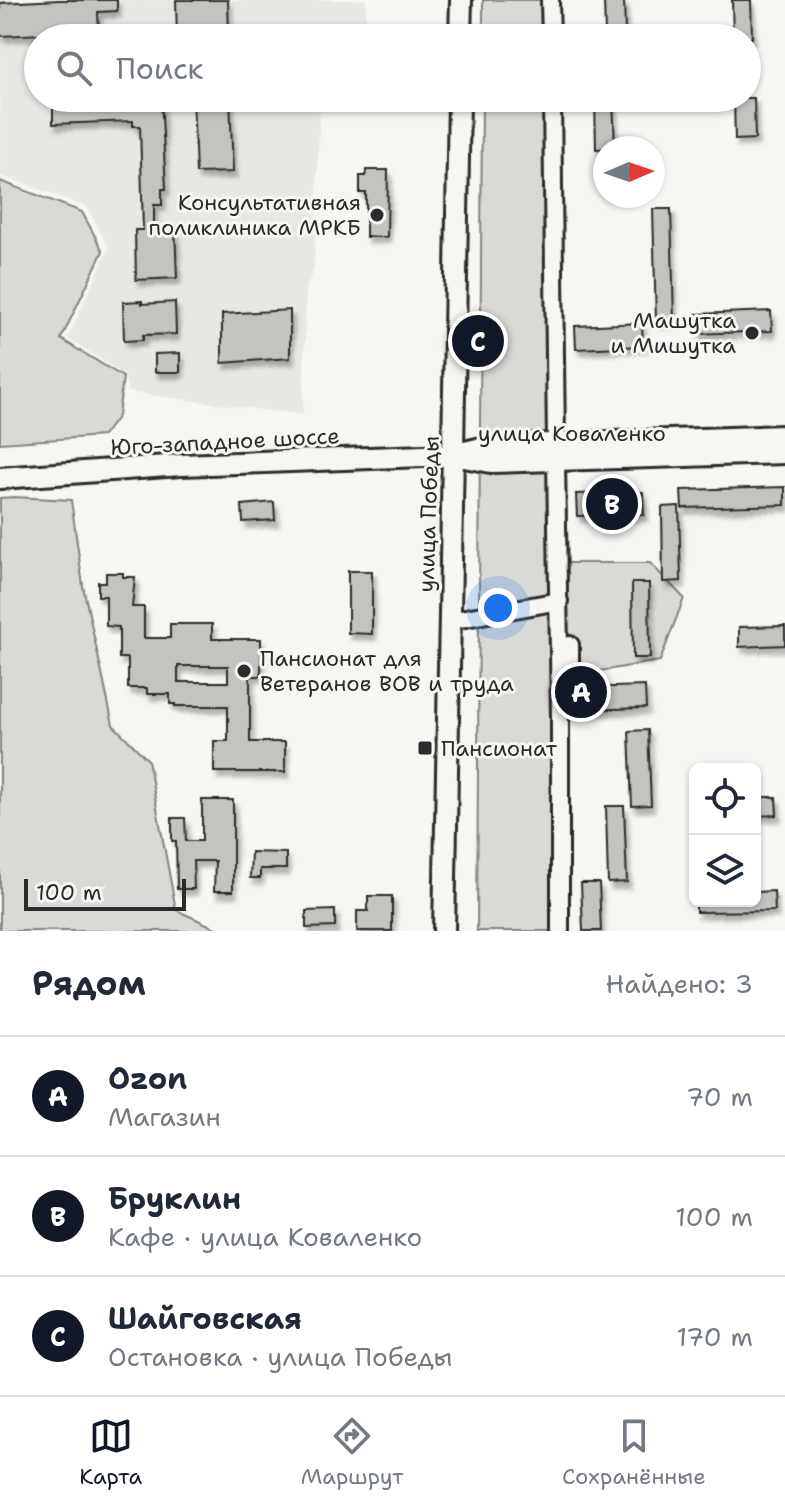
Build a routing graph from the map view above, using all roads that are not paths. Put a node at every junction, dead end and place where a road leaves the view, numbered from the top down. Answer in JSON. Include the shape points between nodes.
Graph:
{"nodes":[{"id":1,"x":461,"y":0,"type":"edge"},
{"id":2,"x":550,"y":0,"type":"edge"},
{"id":3,"x":460,"y":24,"type":"edge"},
{"id":4,"x":551,"y":24,"type":"edge"},
{"id":5,"x":459,"y":112,"type":"edge"},
{"id":6,"x":552,"y":112,"type":"edge"},
{"id":7,"x":785,"y":436,"type":"edge"},
{"id":8,"x":556,"y":452,"type":"junction"},
{"id":9,"x":785,"y":453,"type":"edge"},
{"id":10,"x":453,"y":455,"type":"junction"},
{"id":11,"x":0,"y":478,"type":"edge"},
{"id":12,"x":566,"y":482,"type":"dead end"},
{"id":13,"x":559,"y":601,"type":"junction"},
{"id":14,"x":449,"y":621,"type":"junction"},
{"id":15,"x":444,"y":931,"type":"edge"},
{"id":16,"x":560,"y":931,"type":"edge"},
{"id":17,"x":569,"y":931,"type":"edge"}],
"edges":[{"from":1,"to":3,"type":"main road"},
{"from":2,"to":4,"type":"street"},
{"from":5,"to":10,"type":"main road","name":"улица Победы"},
{"from":6,"to":8,"type":"street"},
{"from":7,"to":8,"type":"main road","name":"улица Коваленко"},
{"from":8,"to":9,"type":"main road","name":"улица Коваленко"},
{"from":8,"to":10,"type":"main road","name":"улица Коваленко","via":[[490,446]]},
{"from":8,"to":13,"type":"street"},
{"from":10,"to":11,"type":"main road","name":"Юго-западное шоссе"},
{"from":10,"to":14,"type":"main road","name":"улица Победы"},
{"from":12,"to":17,"type":"street"},
{"from":13,"to":14,"type":"street"},
{"from":13,"to":16,"type":"street"},
{"from":14,"to":15,"type":"main road","name":"улица Победы"}]}
